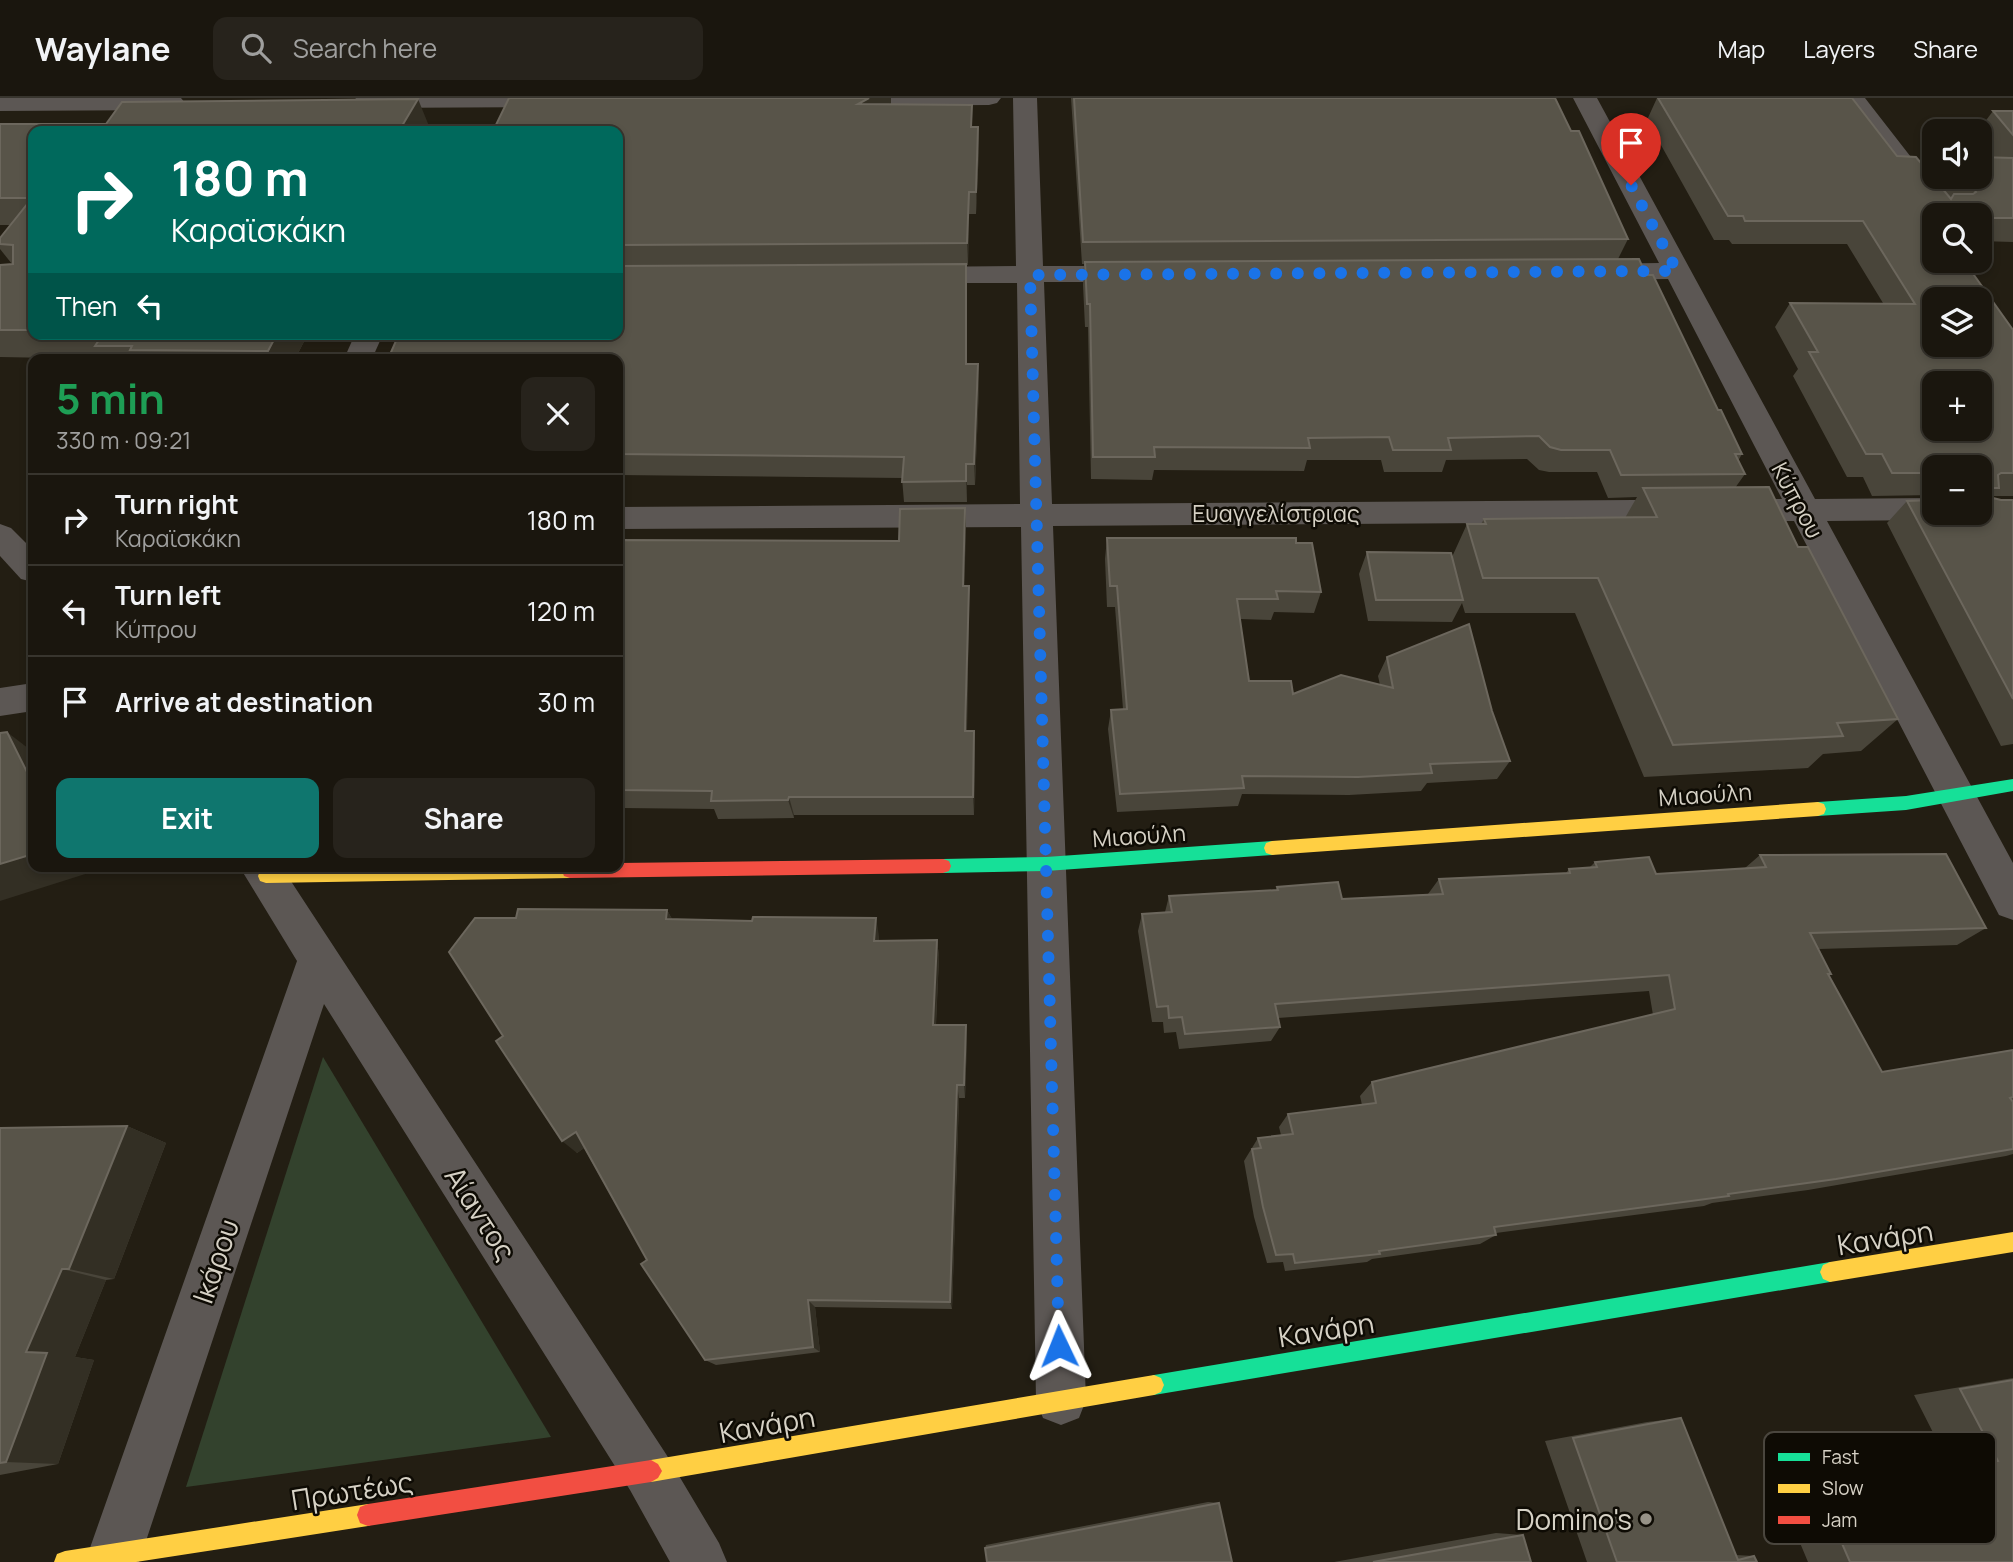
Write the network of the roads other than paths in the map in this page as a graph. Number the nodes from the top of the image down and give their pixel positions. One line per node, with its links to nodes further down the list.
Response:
1 (989, 98): 5 (street)
2 (1025, 98): 16 (street)
3 (1585, 98): 12 (street, Κύπρου)
4 (1853, 98): 11 (street)
5 (812, 99)
6 (582, 100): 10 (street)
7 (348, 102): 10 (street)
8 (195, 103): 9 (street)
9 (0, 104)
10 (471, 107)
11 (1934, 203)
12 (1677, 271): 13 (street); 17 (street, Κύπρου)
13 (1567, 272)
14 (1167, 274): 16 (street)
15 (892, 275): 16 (street)
16 (1030, 275): 19 (street)
17 (1803, 509): 18 (street, Ευαγγελίστριας); 19 (street, Ευαγγελίστριας); 26 (street, Κύπρου)
18 (1922, 509)
19 (1034, 515): 20 (street, Ευαγγελίστριας); 27 (street)
20 (623, 518)
21 (0, 536): 22 (street)
22 (28, 565)
23 (28, 699): 24 (street)
24 (0, 702)
25 (2013, 785): 26 (street, Μιαούλη)
26 (1955, 793): 27 (street, Μιαούλη); 30 (street, Κύπρου)
27 (1046, 864): 28 (street, Μιαούλη); 33 (street)
28 (623, 868)
29 (264, 872): 31 (street, Αίαντος)
30 (2013, 902)
31 (318, 960): 34 (street, Αίαντος); 35 (street, Ικάρου)
32 (2013, 1242): 33 (street, Κανάρη)
33 (1061, 1399): 34 (street, Κανάρη)
34 (648, 1472): 35 (street, Πρωτέως); 37 (street, Αίαντος)
35 (113, 1558): 36 (street, Πρωτέως)
36 (65, 1562)
37 (700, 1562)

